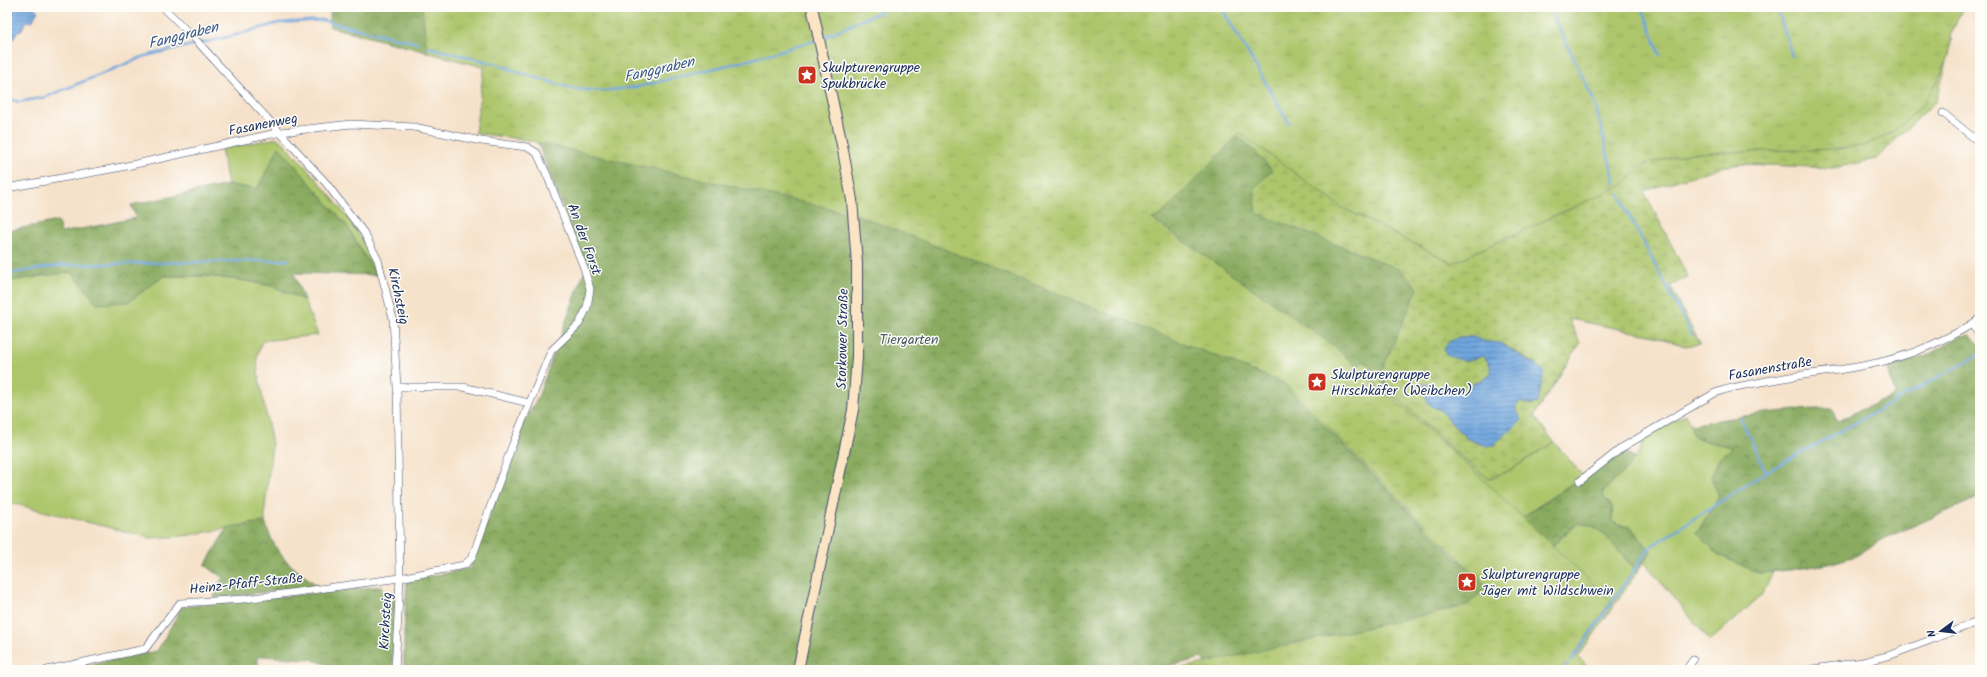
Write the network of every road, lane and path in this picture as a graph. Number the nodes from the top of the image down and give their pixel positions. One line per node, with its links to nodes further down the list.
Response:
1 (163, 7): 4 (street, Kirchsteig)
2 (812, 7): 20 (main road, Storkower Straße)
3 (1943, 112): 5 (street)
4 (281, 132): 6 (street, Fasanenweg); 7 (street, Fasanenweg); 11 (street, Kirchsteig)
5 (1980, 143)
6 (527, 147): 12 (street, An der Forst)
7 (7, 188)
8 (1980, 318): 9 (street, Fasanenstraße)
9 (1972, 325): 10 (street); 13 (street, Fasanenstraße)
10 (1980, 335)
11 (397, 387): 12 (street); 14 (street, Kirchsteig)
12 (529, 403): 14 (street, An der Forst)
13 (1580, 481)
14 (400, 578): 18 (street, Heinz-Pfaff-Straße); 19 (street, Kirchsteig)
15 (1980, 621): 17 (street)
16 (1692, 660): 21 (street)
17 (1814, 669)
18 (47, 670)
19 (395, 670)
20 (798, 670)
21 (1686, 670)

